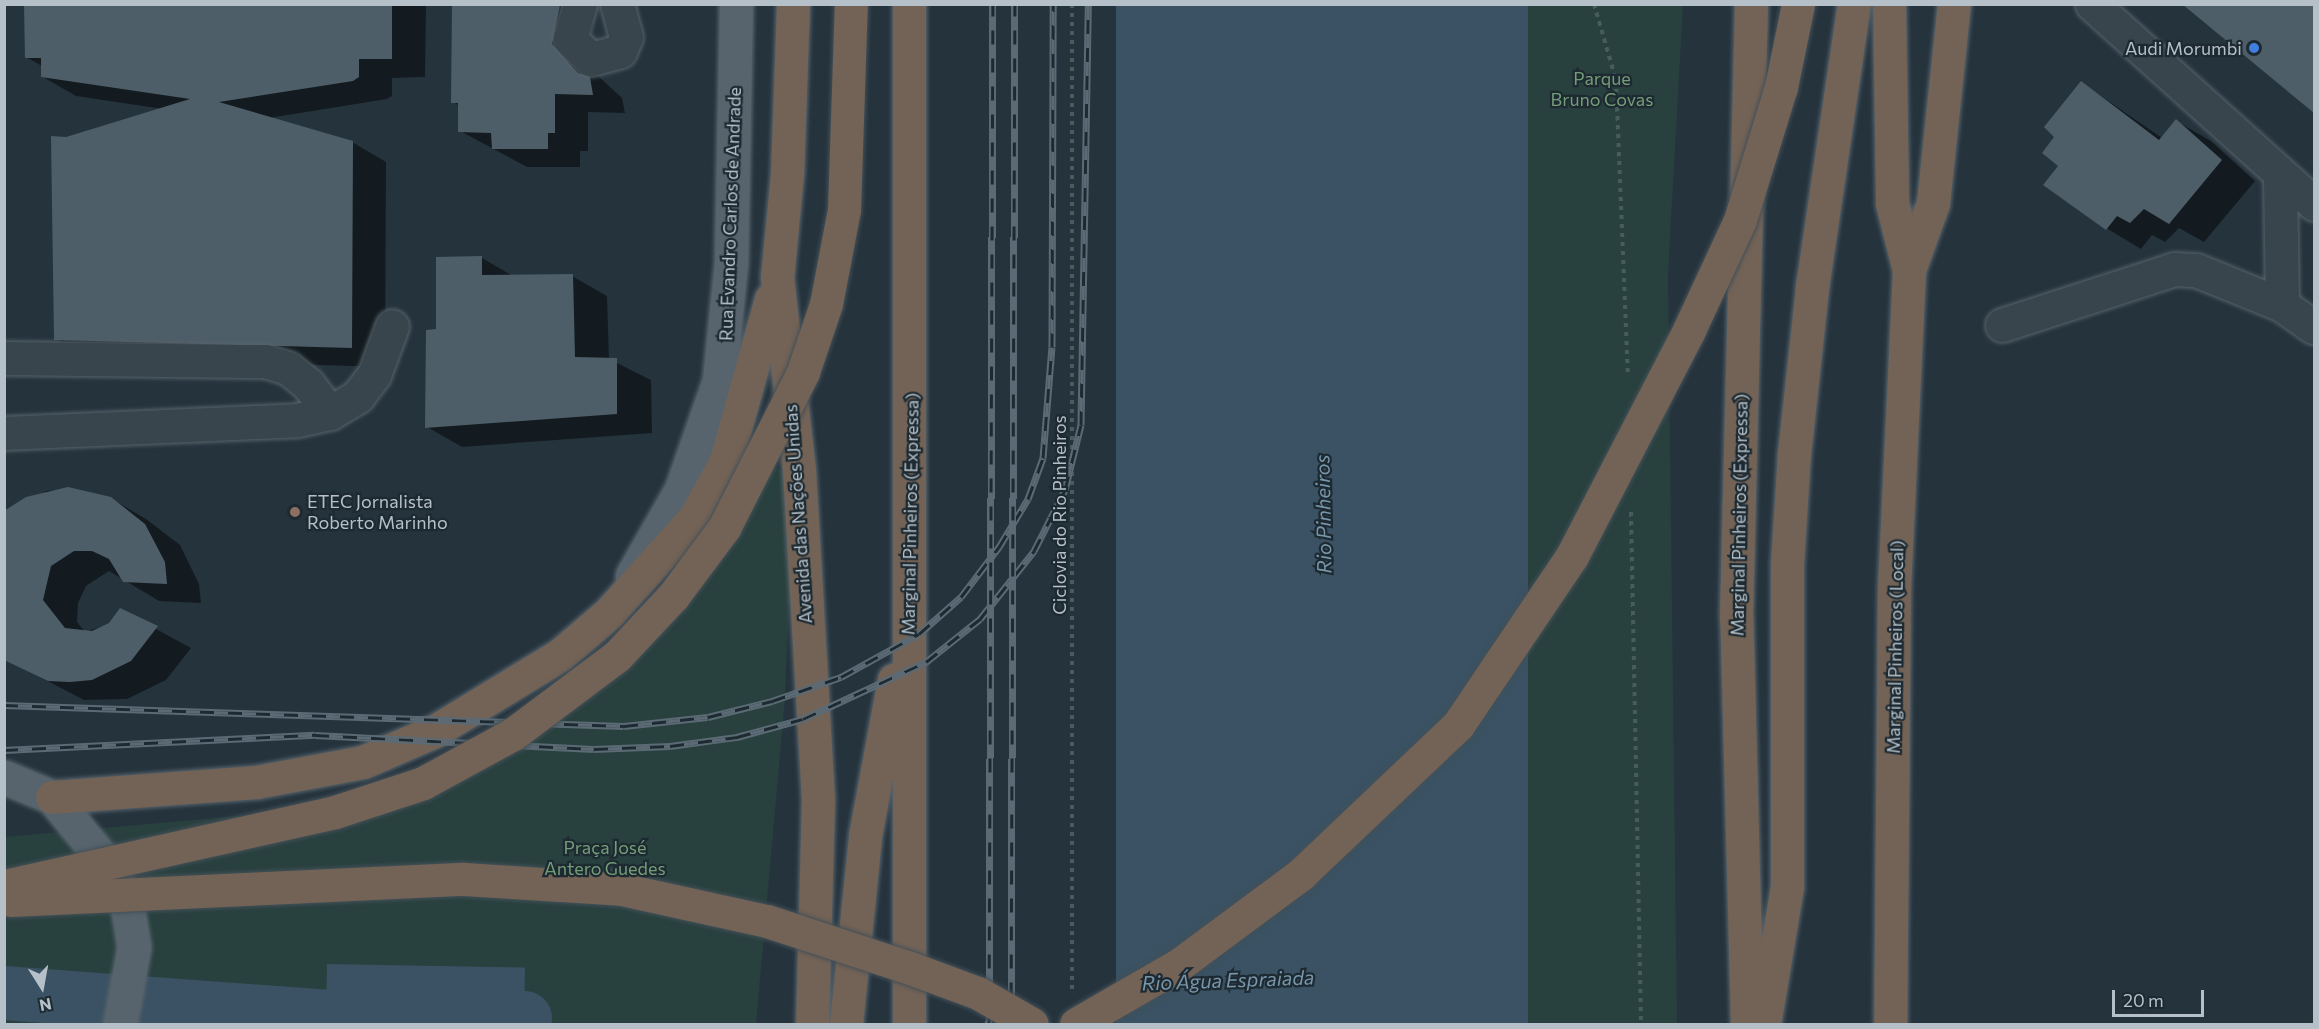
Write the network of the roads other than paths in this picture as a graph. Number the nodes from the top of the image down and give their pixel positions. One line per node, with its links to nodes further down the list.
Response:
1 (580, 4): 2 (street)
2 (616, 4)
3 (736, 4): 24 (main road, Rua Evandro Carlos de Andrade)
4 (793, 4): 16 (highway, Avenida das Nações Unidas)
5 (851, 4): 29 (highway, bridge)
6 (909, 4): 25 (highway, Marginal Pinheiros (Expressa))
7 (1751, 4): 37 (highway, Marginal Pinheiros (Expressa))
8 (1798, 4): 31 (highway, bridge)
9 (1854, 4): 38 (highway)
10 (1889, 4): 15 (highway)
11 (1954, 4): 15 (highway)
12 (2092, 4): 13 (street)
13 (2280, 176): 14 (street); 17 (street)
14 (2314, 204)
15 (1909, 270): 39 (highway, Marginal Pinheiros (Local))
16 (777, 277): 24 (highway); 33 (highway, Avenida das Nações Unidas)
17 (2282, 305): 18 (street); 20 (street)
18 (2002, 325)
19 (392, 326): 22 (street)
20 (2314, 327)
21 (4, 358): 22 (street)
22 (330, 413): 23 (street)
23 (4, 433)
24 (609, 613): 28 (highway)
25 (908, 620): 34 (highway); 35 (highway, Marginal Pinheiros (Expressa))
26 (4, 777): 28 (main road)
27 (4, 797): 28 (main road)
28 (52, 797): 32 (main road)
29 (4, 885)
30 (4, 900): 36 (highway, bridge)
31 (1074, 1013)
32 (120, 1024)
33 (812, 1024)
34 (846, 1024)
35 (909, 1024)
36 (1032, 1024)
37 (1747, 1024)
38 (1764, 1024)
39 (1890, 1024)

